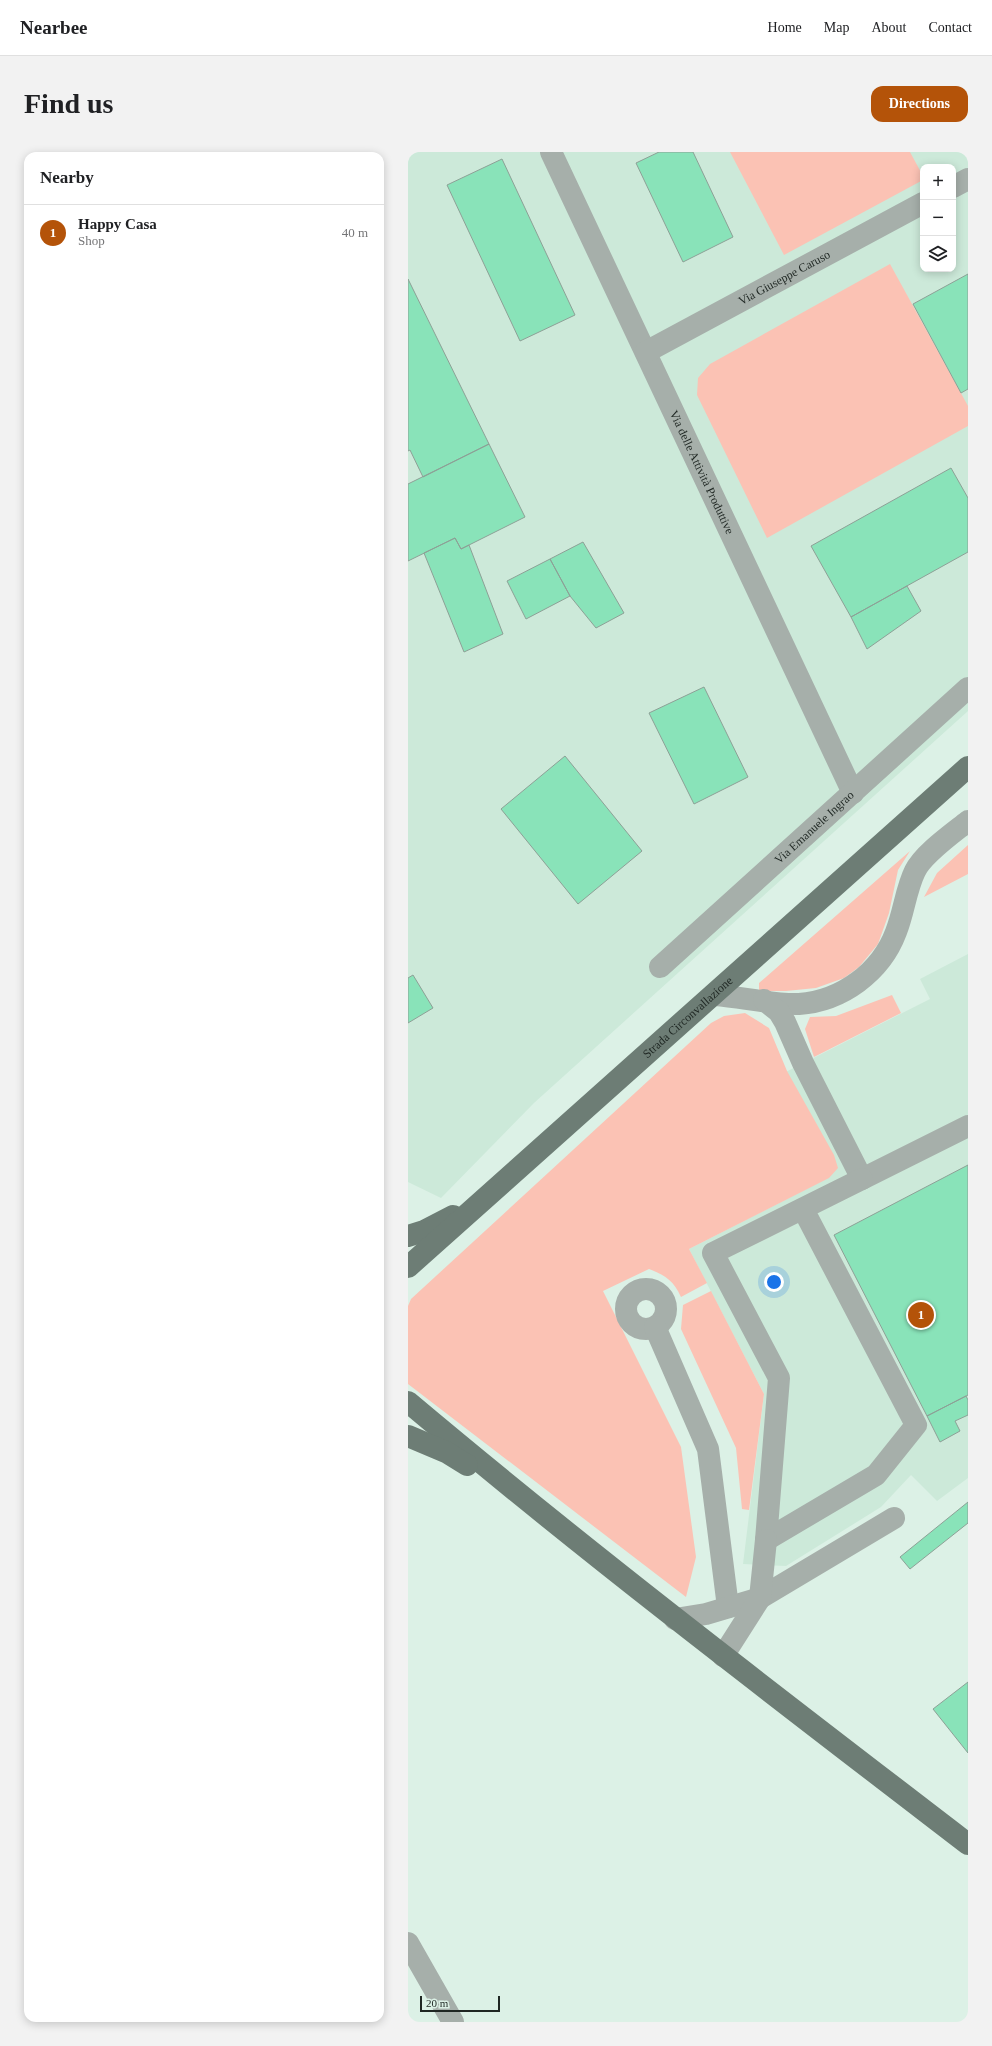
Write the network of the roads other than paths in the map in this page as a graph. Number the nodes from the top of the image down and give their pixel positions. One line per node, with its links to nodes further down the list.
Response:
1 (551, 152): 5 (street, Via delle Attività Produttive)
2 (968, 179): 3 (street)
3 (956, 185)
4 (920, 205): 5 (street, Via Giuseppe Caruso)
5 (646, 352): 8 (street, Via delle Attività Produttive)
6 (968, 688): 8 (street, Via Emanuele Ingrao)
7 (968, 767): 11 (main road, Strada Circonvallazione)
8 (852, 793): 10 (street, Via Emanuele Ingrao)
9 (968, 821): 12 (street)
10 (660, 967)
11 (715, 995): 12 (street); 15 (main road, Strada Circonvallazione)
12 (764, 1000): 14 (street)
13 (968, 1126): 14 (street)
14 (862, 1179): 16 (street)
15 (484, 1199): 17 (main road); 18 (main road, Strada Circonvallazione)
16 (803, 1209): 24 (street); 24 (street)
17 (408, 1236)
18 (408, 1267)
19 (655, 1327): 26 (street)
20 (408, 1402): 22 (main road)
21 (408, 1436): 22 (main road)
22 (517, 1494): 27 (main road)
23 (894, 1518): 25 (street)
24 (766, 1540): 25 (street)
25 (760, 1598): 26 (street); 28 (street)
26 (728, 1607): 27 (street)
27 (675, 1618): 28 (main road)
28 (723, 1656): 29 (main road)
29 (968, 1844)
30 (408, 1943): 31 (street)
31 (453, 2022)

